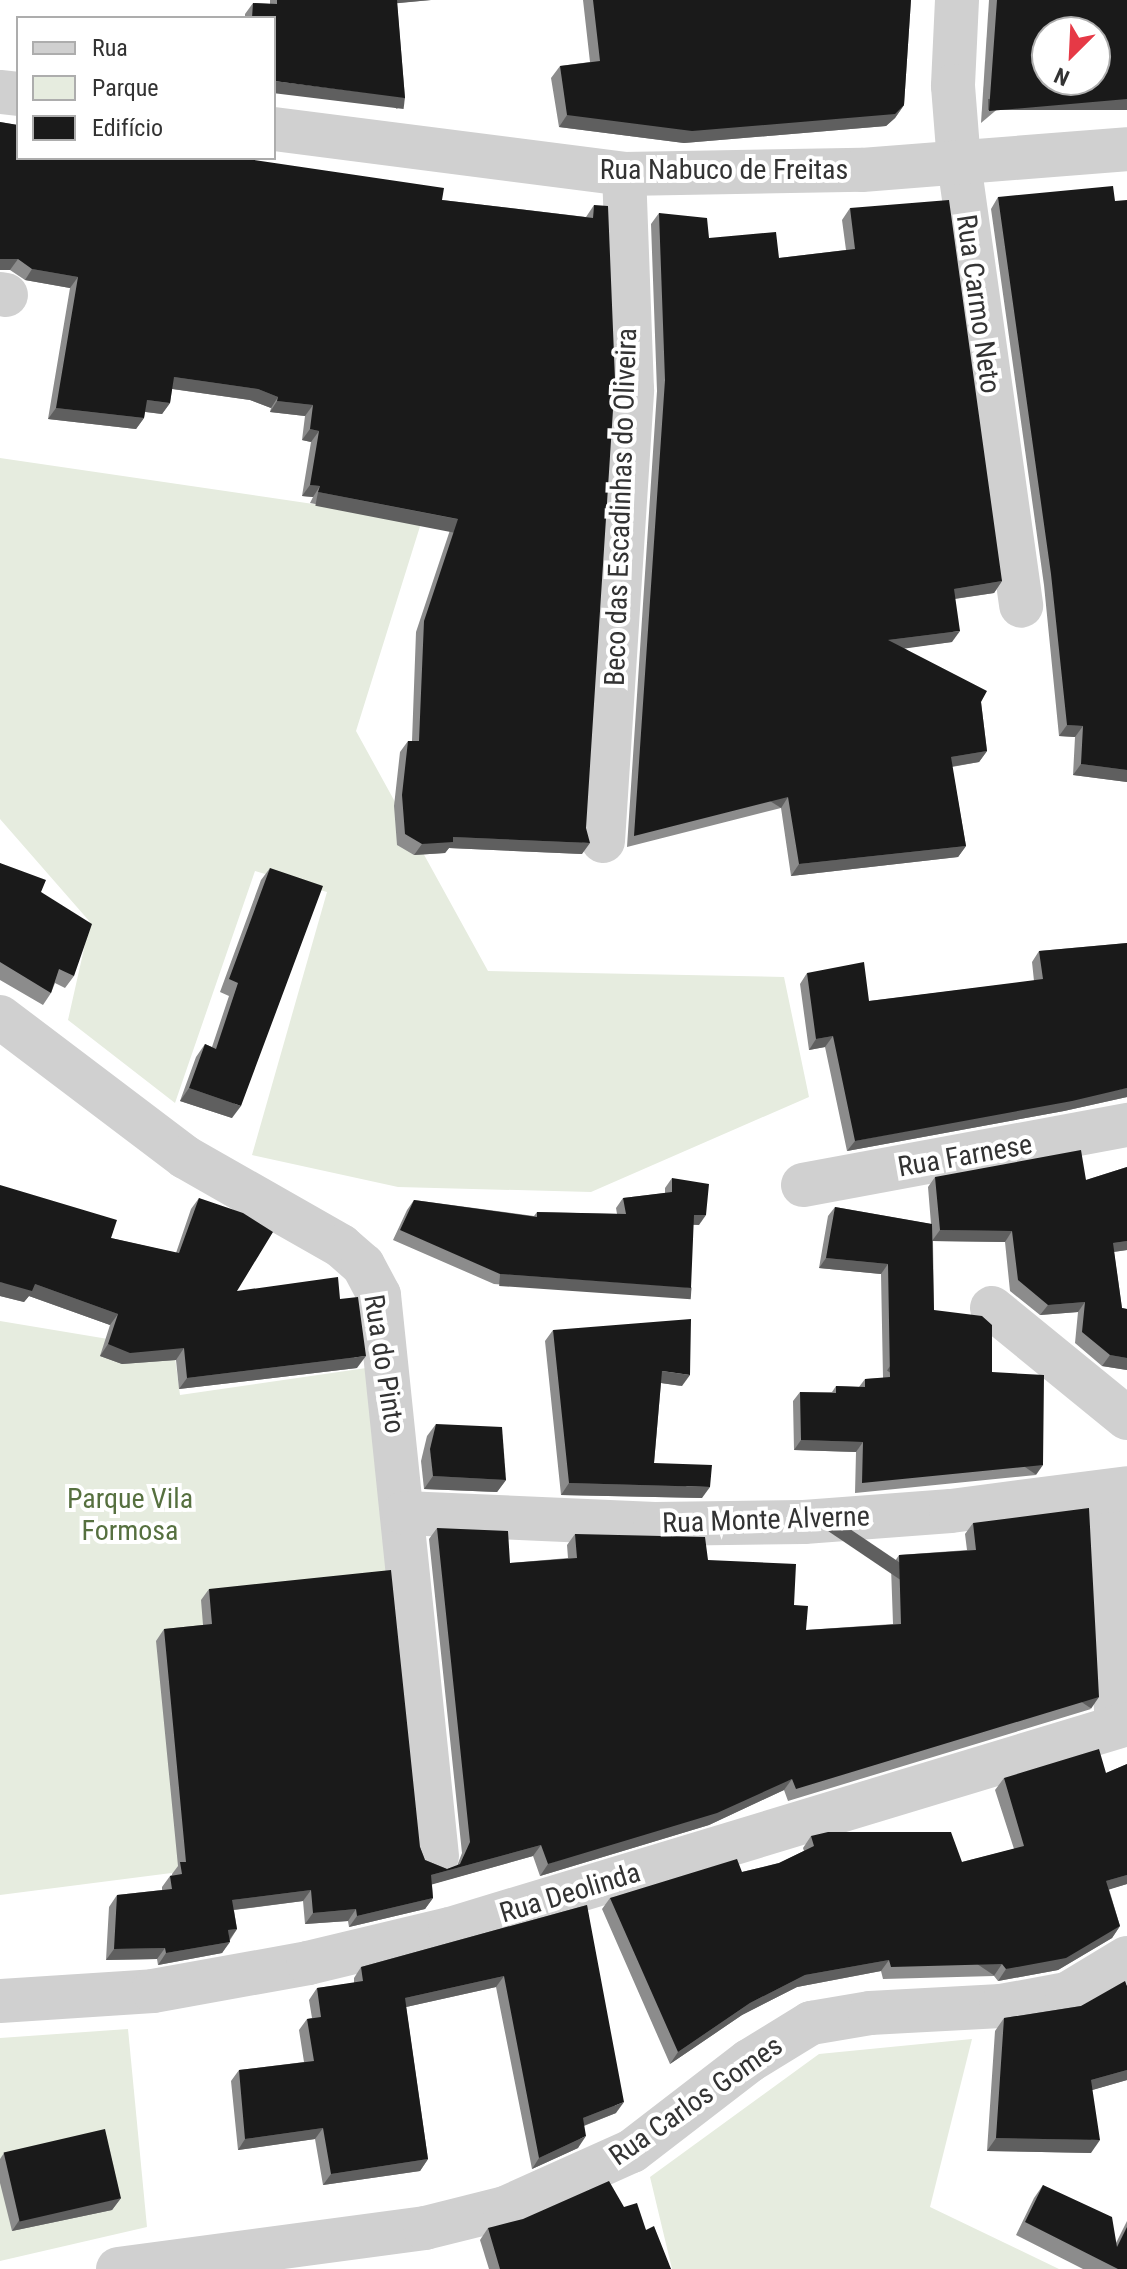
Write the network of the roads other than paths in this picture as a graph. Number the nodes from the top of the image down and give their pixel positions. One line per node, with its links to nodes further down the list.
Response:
1 (957, 0): 4 (street, Rua Carmo Neto)
2 (276, 129): 5 (street, Rua Nabuco de Freitas)
3 (1127, 149): 4 (street, Rua Nabuco de Freitas)
4 (959, 163): 5 (street, Rua Nabuco de Freitas); 6 (street, Rua Carmo Neto)
5 (624, 174): 7 (street, Beco das Escadinhas do Oliveira)
6 (1021, 606)
7 (603, 841)
8 (0, 1017): 14 (street, Rua do Pinto)
9 (1127, 1125): 10 (street, Rua Farnese)
10 (803, 1185)
11 (992, 1308): 12 (street)
12 (1127, 1418)
13 (1116, 1491): 14 (street, Rua Monte Alverne); 15 (street)
14 (404, 1513): 16 (street, Rua do Pinto)
15 (1122, 1725): 18 (street, Rua Deolinda)
16 (437, 1856)
17 (1127, 1958): 19 (street, Rua Carlos Gomes)
18 (0, 2001)
19 (118, 2269)

